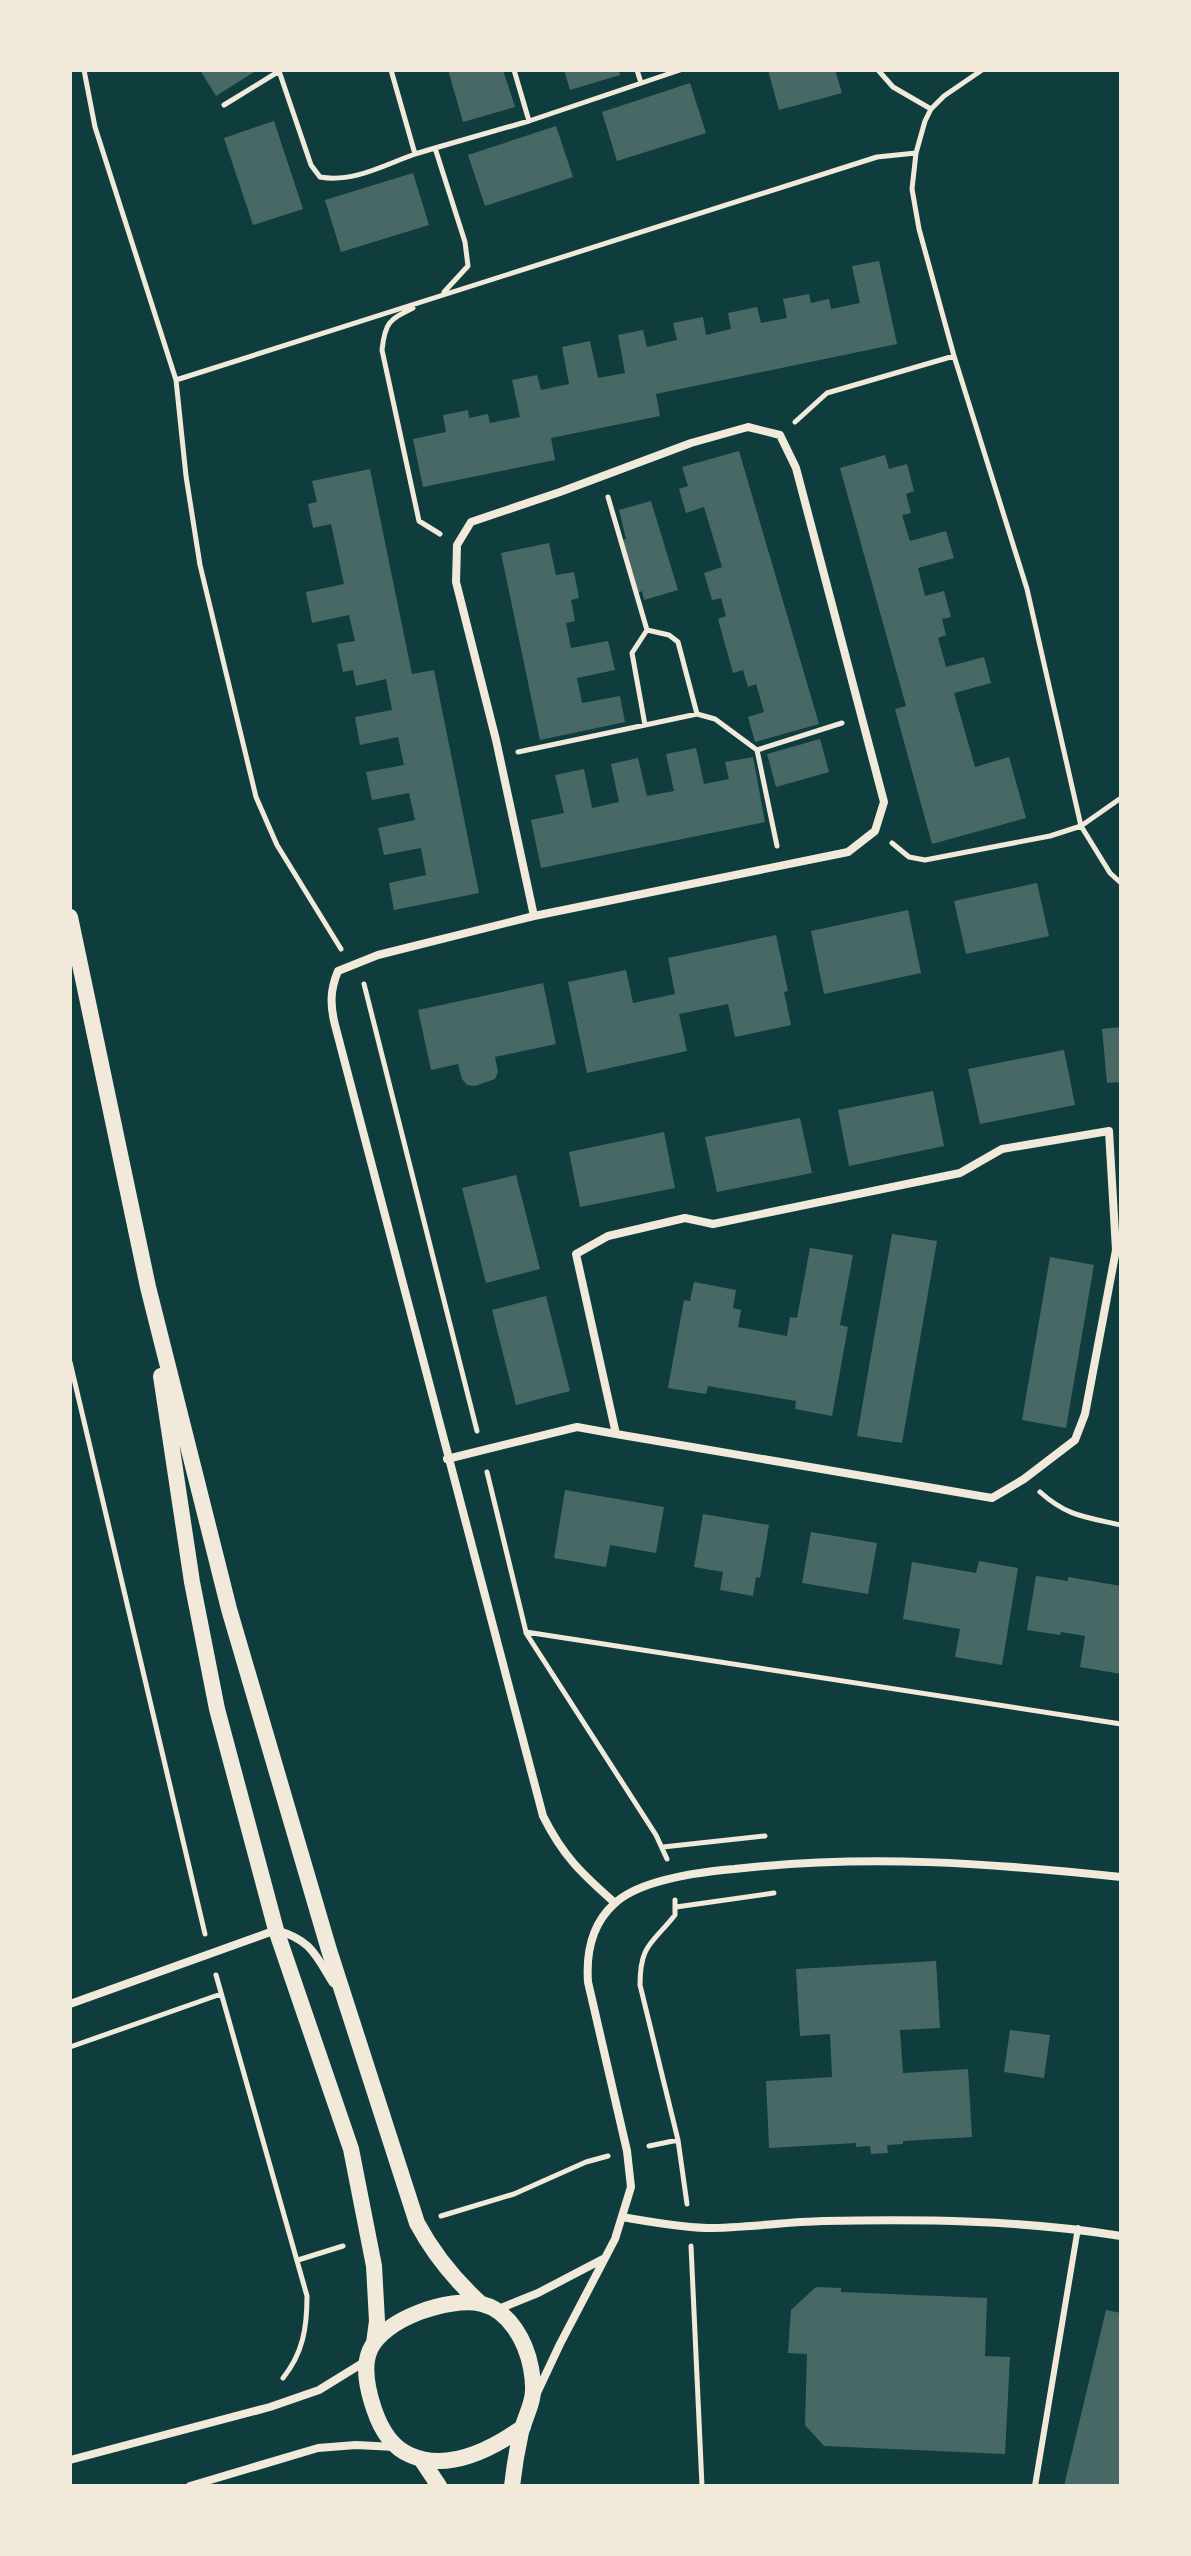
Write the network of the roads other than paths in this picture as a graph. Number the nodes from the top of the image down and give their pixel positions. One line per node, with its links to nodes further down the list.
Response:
1 (534, 916): 1 (street); 5 (street)
2 (70, 917): 3 (main road)
3 (148, 1287): 8 (main road); 10 (main road)
4 (616, 1434): 4 (street); 5 (street)
5 (447, 1459): 7 (street)
6 (1121, 1877): 7 (street)
7 (615, 1903): 11 (street)
8 (276, 1930): 9 (street); 10 (street); 16 (main road)
9 (70, 2004)
10 (346, 2004): 15 (main road)
11 (622, 2217): 12 (street); 14 (street)
12 (1078, 2228): 13 (street); 26 (lane)
13 (1121, 2236)
14 (604, 2259): 15 (street); 18 (street)
15 (488, 2306): 16 (main road); 18 (main road)
16 (374, 2343): 17 (main road)
17 (366, 2361): 20 (main road); 22 (street)
18 (532, 2403): 19 (main road)
19 (523, 2427): 21 (main road); 25 (main road)
20 (396, 2447): 21 (main road); 23 (street)
21 (421, 2459): 24 (main road)
22 (70, 2460)
23 (190, 2486)
24 (439, 2486)
25 (512, 2486)
26 (1035, 2486)

